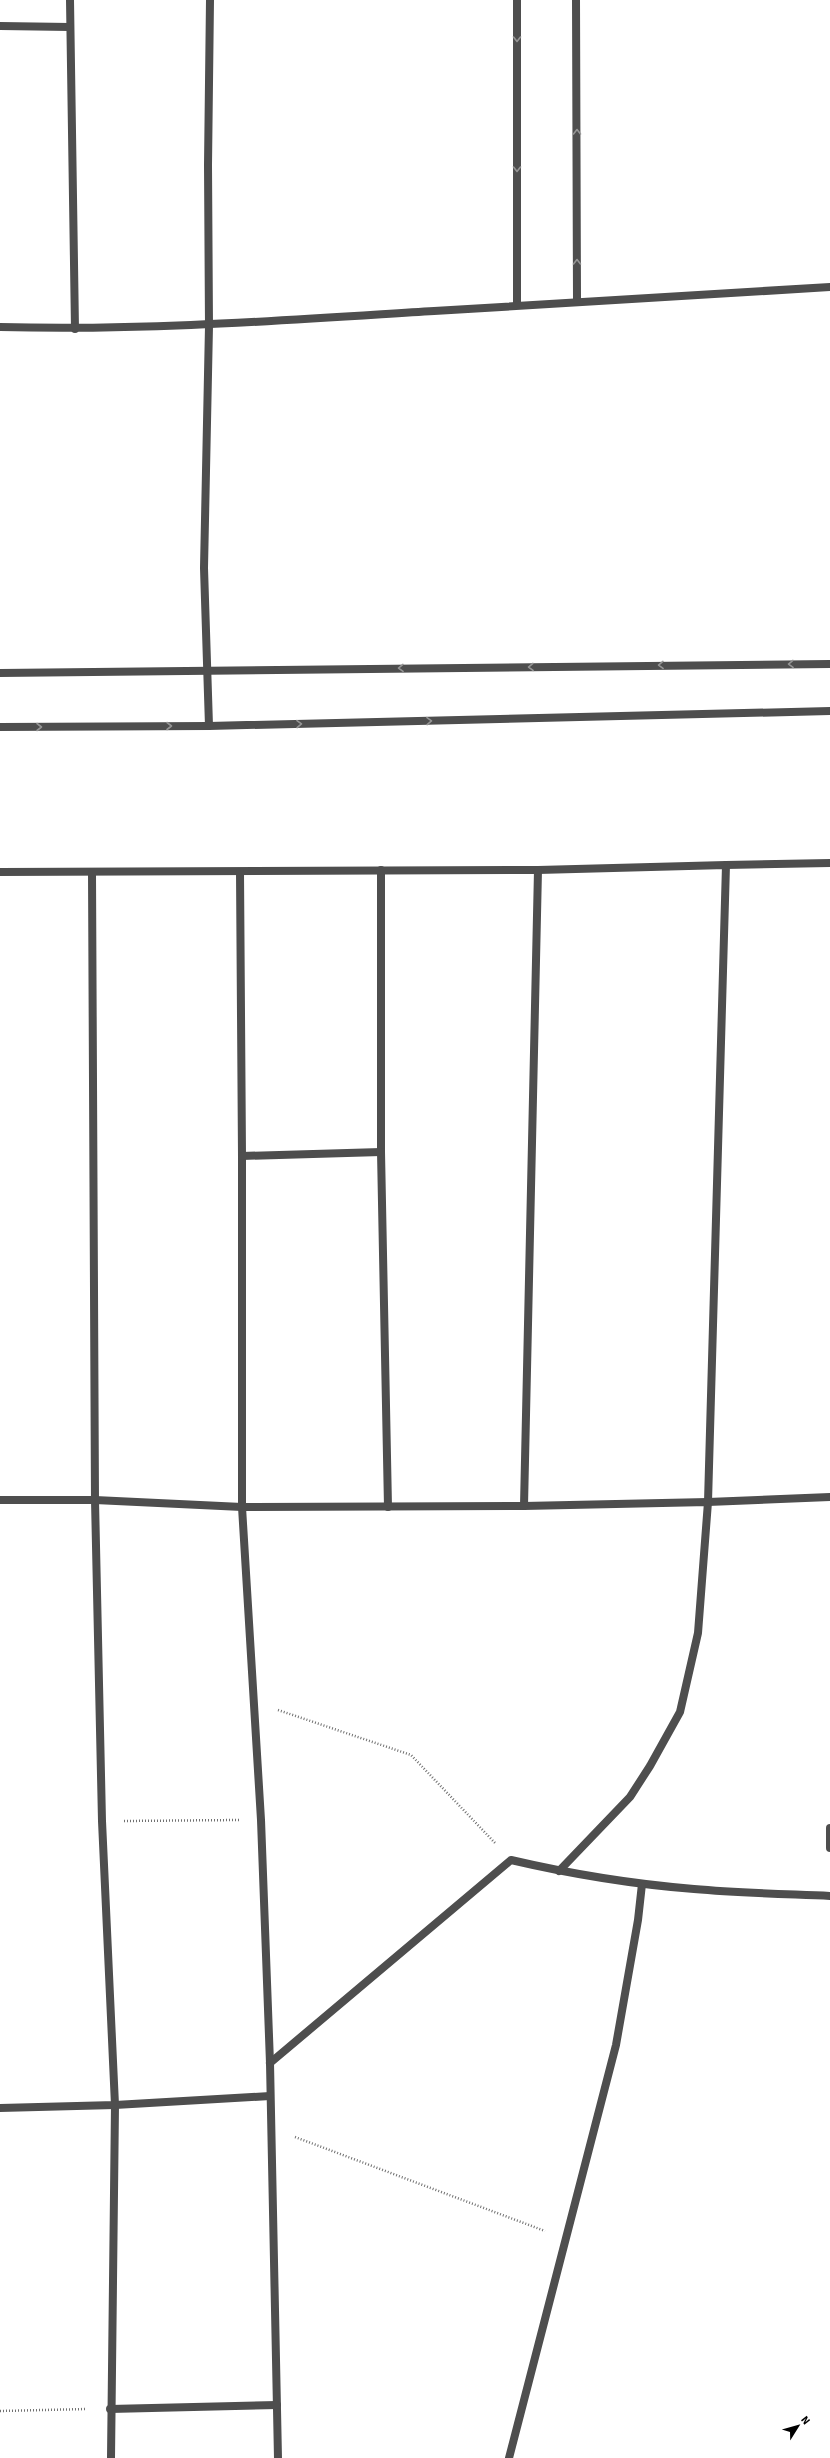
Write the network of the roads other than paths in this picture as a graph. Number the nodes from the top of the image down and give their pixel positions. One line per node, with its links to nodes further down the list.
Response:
1 (70, 0): 6 (street)
2 (210, 0): 10 (street)
3 (517, 0): 9 (street, one-way to 9)
4 (576, 0): 8 (street, one-way to 4)
5 (0, 26): 6 (street)
6 (70, 27): 12 (street)
7 (830, 287): 8 (street)
8 (577, 301): 9 (street)
9 (517, 305): 10 (street)
10 (209, 326): 12 (street); 14 (street)
11 (0, 327): 12 (street)
12 (75, 329)
13 (830, 664): 14 (street, one-way to 14)
14 (206, 671): 15 (street); 17 (street)
15 (0, 673)
16 (830, 711): 17 (street, one-way to 16)
17 (209, 726): 18 (street, one-way to 17)
18 (0, 727)
19 (830, 864): 20 (street)
20 (726, 865): 22 (street); 31 (street)
21 (381, 870): 22 (street); 24 (street); 26 (street)
22 (538, 870): 32 (street)
23 (0, 872): 25 (street)
24 (240, 872): 25 (street); 27 (street)
25 (92, 873): 30 (street)
26 (381, 1152): 27 (street); 34 (street)
27 (242, 1156): 33 (street)
28 (830, 1497): 31 (street)
29 (0, 1500): 30 (street)
30 (96, 1500): 33 (street); 42 (street)
31 (708, 1502): 32 (street); 37 (street)
32 (524, 1506): 34 (street)
33 (242, 1507): 34 (street); 40 (street)
34 (388, 1507)
35 (830, 1828): 36 (street)
36 (830, 1848)
37 (559, 1871): 38 (street); 40 (street)
38 (642, 1884): 39 (street); 48 (street)
39 (830, 1896)
40 (270, 2063): 41 (street)
41 (270, 2096): 42 (street); 44 (street)
42 (115, 2105): 43 (street); 45 (street)
43 (0, 2108)
44 (277, 2405): 45 (street); 47 (street)
45 (110, 2409): 46 (street)
46 (111, 2458)
47 (278, 2458)
48 (508, 2458)

